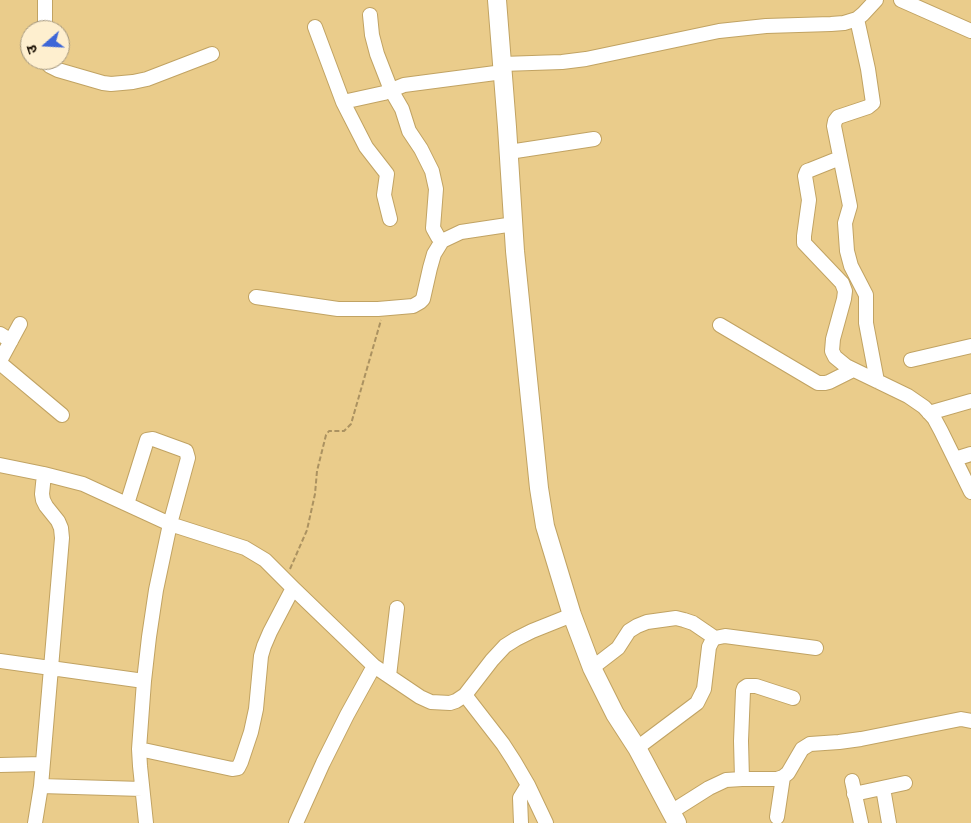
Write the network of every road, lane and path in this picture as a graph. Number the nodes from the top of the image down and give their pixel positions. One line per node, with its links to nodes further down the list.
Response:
1 (46, 0): 7 (street)
2 (497, 0): 11 (main road)
3 (876, 0): 6 (street)
4 (905, 1): 9 (street)
5 (370, 15): 13 (street)
6 (857, 18): 11 (street); 17 (street)
7 (45, 20)
8 (314, 27): 14 (street)
9 (971, 31)
10 (212, 54): 12 (street)
11 (502, 68): 13 (street); 16 (main road)
12 (58, 70)
13 (391, 90): 14 (street); 20 (street)
14 (343, 102): 18 (street)
15 (594, 139): 16 (street)
16 (509, 152): 19 (main road)
17 (840, 158): 21 (street); 22 (street)
18 (390, 219)
19 (514, 228): 20 (street); 45 (main road)
20 (442, 241): 24 (street)
21 (842, 283): 22 (street); 31 (street)
22 (863, 289): 32 (street)
23 (256, 297): 24 (street)
24 (385, 308): 43 (path)
25 (20, 324): 27 (street)
26 (720, 324): 31 (street)
27 (5, 337): 30 (street)
28 (971, 346): 29 (street)
29 (911, 360)
30 (0, 362): 35 (street)
31 (853, 370): 32 (street)
32 (877, 381): 34 (street)
33 (971, 401): 34 (street)
34 (929, 413): 37 (street)
35 (62, 415)
36 (971, 454): 37 (street)
37 (955, 459): 40 (street)
38 (0, 465): 39 (street)
39 (44, 474): 41 (street); 50 (street)
40 (971, 492)
41 (127, 504): 42 (street); 42 (street)
42 (170, 524): 43 (street); 53 (street)
43 (289, 584): 49 (street); 58 (street)
44 (397, 608): 52 (street)
45 (572, 615): 51 (main road); 54 (street)
46 (715, 638): 47 (street); 51 (street); 57 (street)
47 (816, 648)
48 (0, 661): 50 (street)
49 (374, 666): 52 (street); 72 (street)
50 (50, 668): 53 (street); 59 (street)
51 (592, 668): 57 (main road)
52 (389, 676): 54 (street)
53 (144, 681): 58 (street)
54 (465, 695): 64 (street)
55 (792, 698): 62 (street)
56 (971, 721): 61 (street)
57 (637, 748): 68 (main road)
58 (139, 749): 67 (street)
59 (42, 764): 60 (street); 65 (street)
60 (0, 765)
61 (783, 777): 62 (street); 69 (street)
62 (742, 779): 68 (street)
63 (905, 783): 66 (street)
64 (528, 785): 73 (street); 74 (street)
65 (41, 786): 67 (street); 70 (street)
66 (883, 788): 75 (street); 76 (street)
67 (142, 789): 71 (street)
68 (674, 817)
69 (777, 817)
70 (35, 823)
71 (146, 823)
72 (296, 823)
73 (521, 823)
74 (546, 823)
75 (861, 823)
76 (888, 823)

